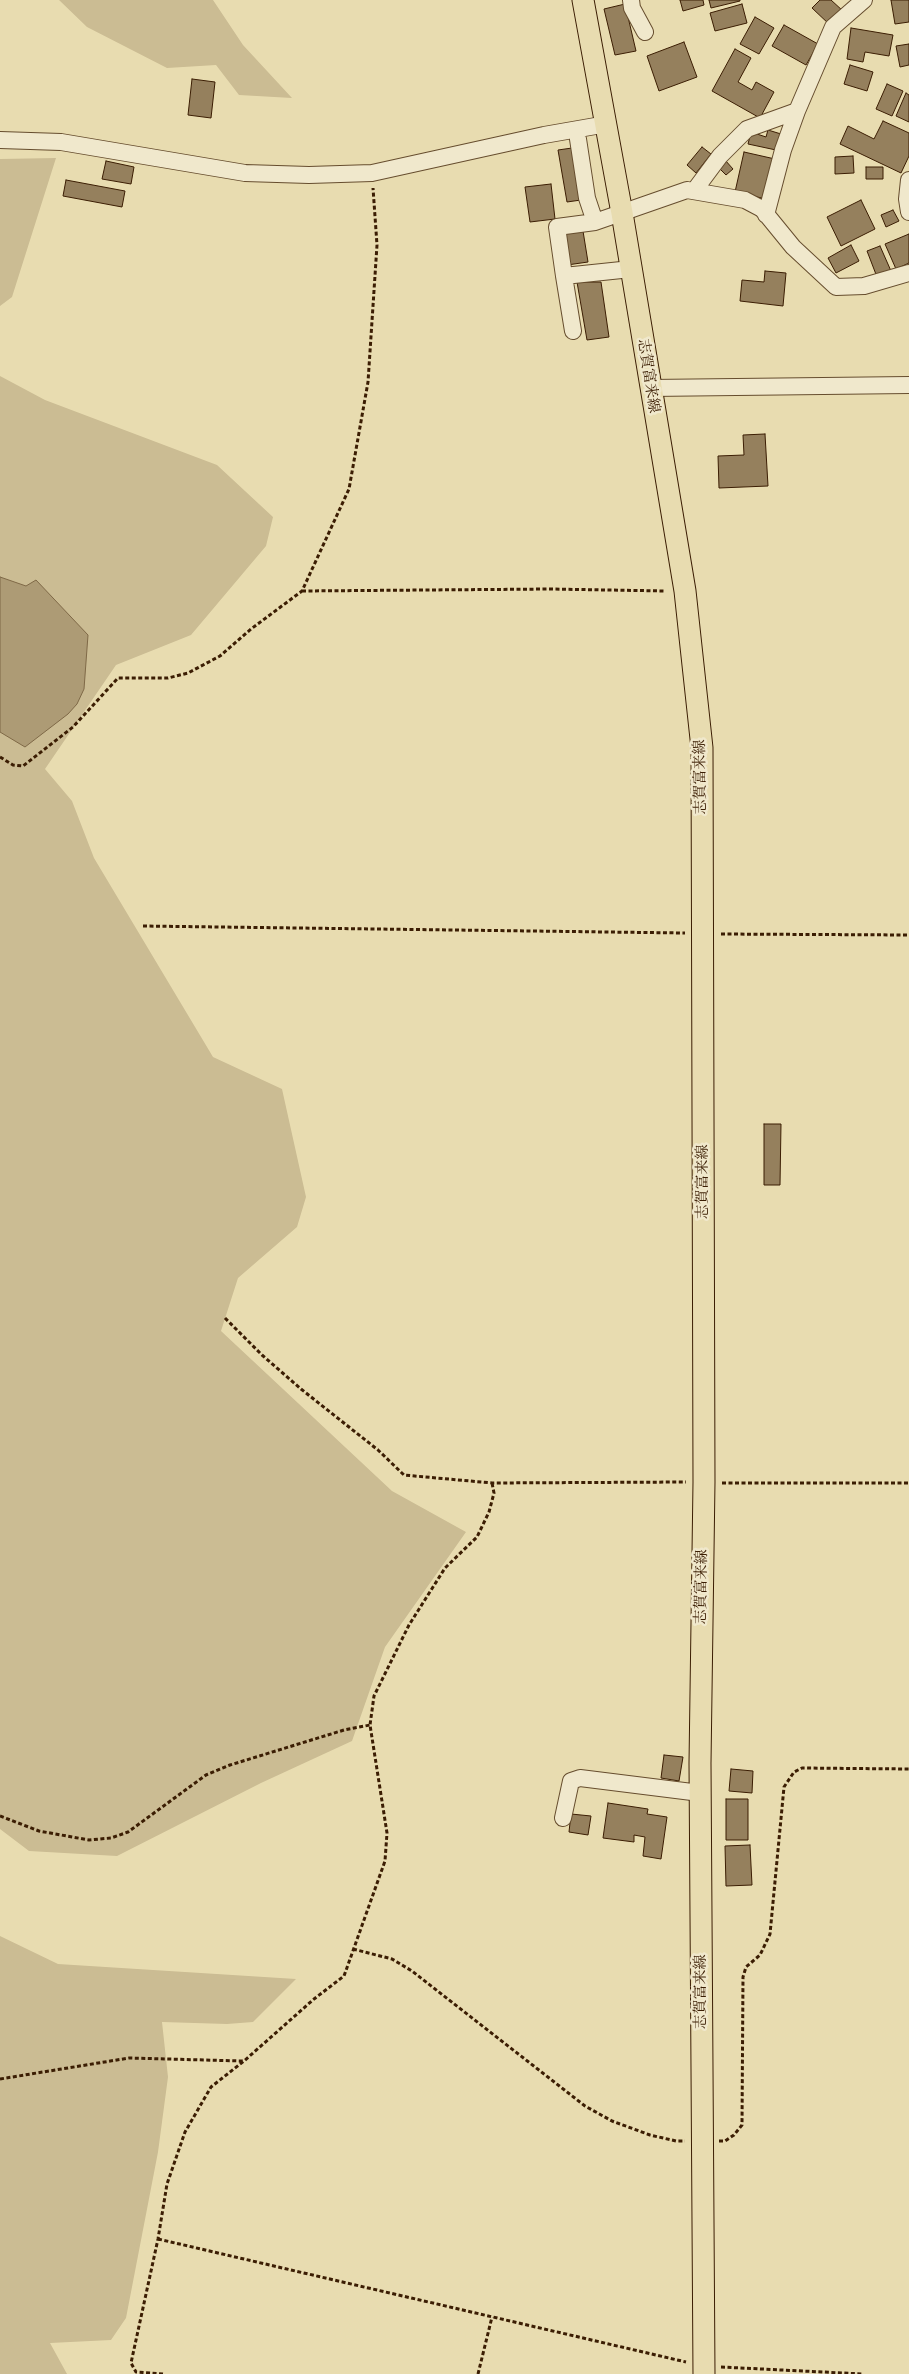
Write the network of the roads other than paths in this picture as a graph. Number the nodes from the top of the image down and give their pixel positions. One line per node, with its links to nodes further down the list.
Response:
1 (583, 0): 6 (main road, 志賀富来線)
2 (631, 0): 4 (street)
3 (864, 0): 5 (street)
4 (645, 32)
5 (797, 111): 10 (street); 13 (street)
6 (607, 124): 8 (street); 12 (main road, 志賀富来線)
7 (578, 139): 14 (street)
8 (0, 140)
9 (909, 180): 11 (street)
10 (694, 191): 12 (street); 13 (street)
11 (909, 212)
12 (622, 214): 14 (street); 15 (main road, 志賀富来線)
13 (766, 215): 16 (street)
14 (595, 222): 17 (street)
15 (631, 269): 17 (street); 20 (main road, 志賀富来線)
16 (909, 273)
17 (564, 276): 18 (street)
18 (573, 331)
19 (909, 385): 20 (street)
20 (650, 388): 21 (main road, 志賀富来線)
21 (700, 1793): 22 (street); 23 (main road, 志賀富来線)
22 (563, 1818)
23 (704, 2370)

